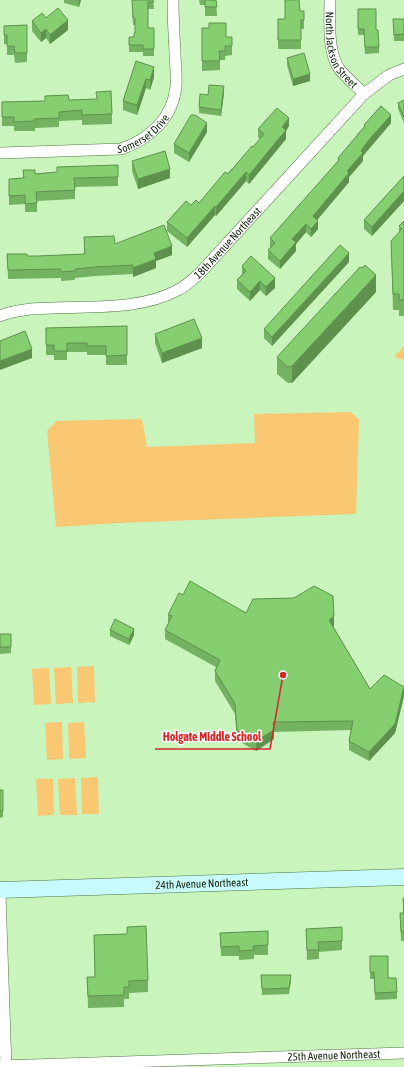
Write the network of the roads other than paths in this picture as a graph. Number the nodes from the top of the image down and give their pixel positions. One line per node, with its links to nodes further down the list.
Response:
1 (173, 0): 5 (street, Somerset Drive)
2 (330, 0): 4 (street, North Jackson Street)
3 (404, 69): 4 (street, 18th Avenue Northeast)
4 (364, 94): 6 (street, 18th Avenue Northeast)
5 (0, 153)
6 (0, 316)
7 (404, 877): 8 (main road, 24th Avenue Northeast)
8 (0, 890)
9 (0, 895): 11 (street)
10 (404, 1053): 11 (street, 25th Avenue Northeast)
11 (4, 1066)

